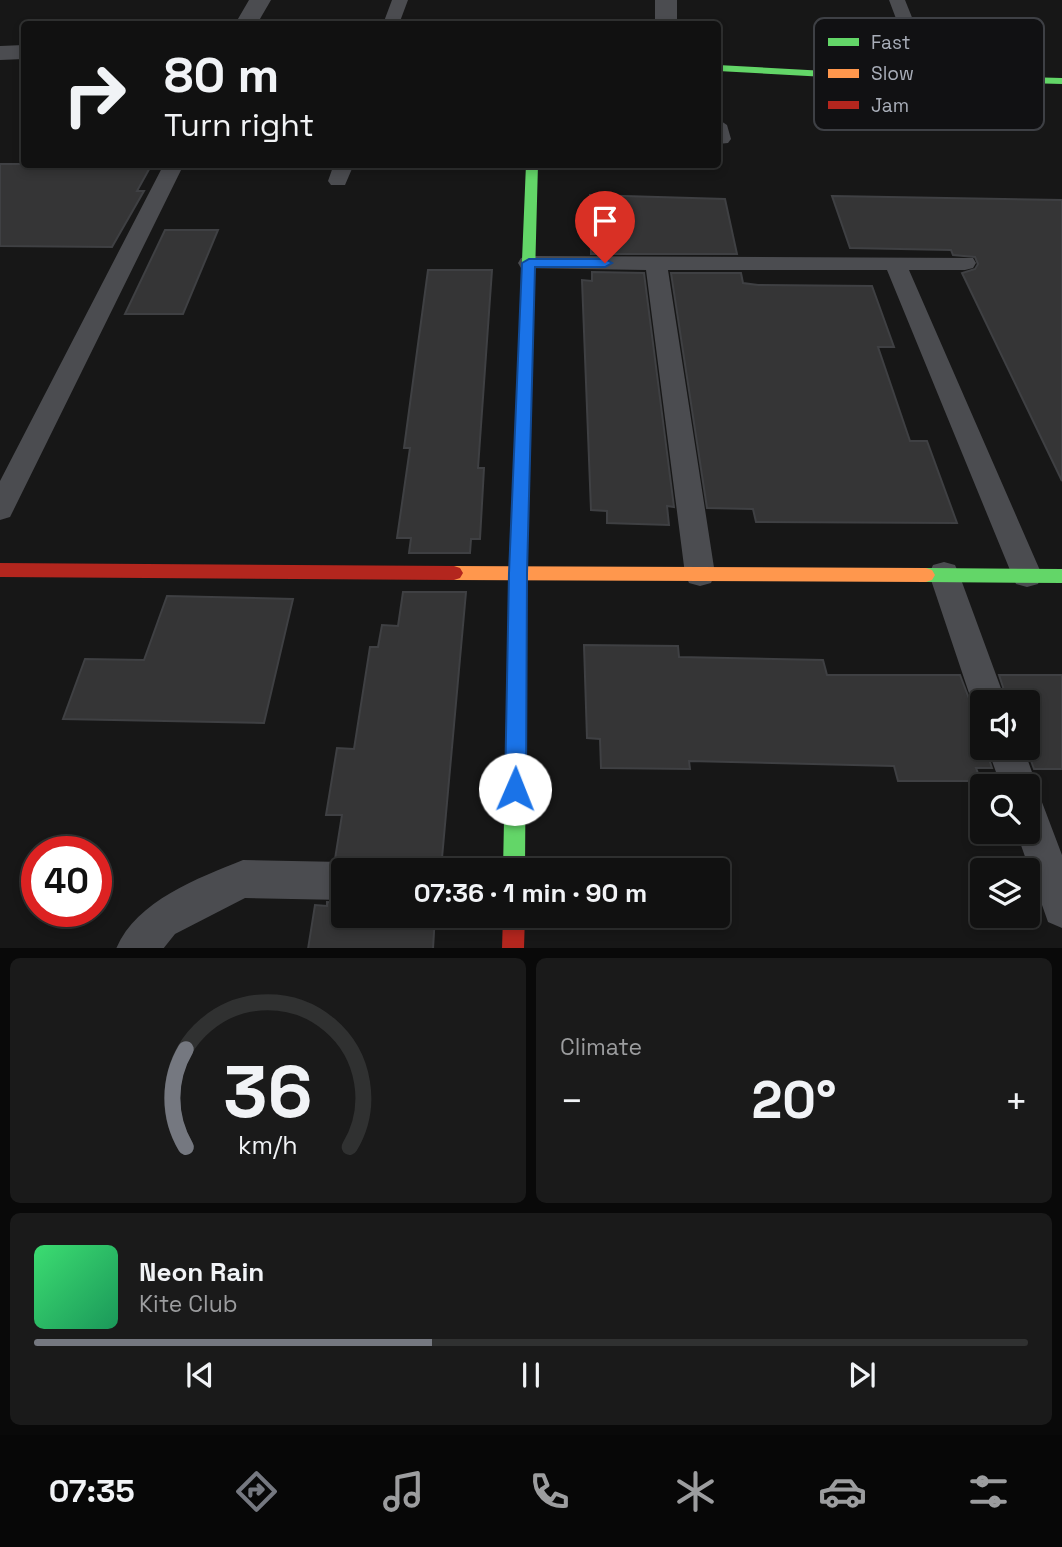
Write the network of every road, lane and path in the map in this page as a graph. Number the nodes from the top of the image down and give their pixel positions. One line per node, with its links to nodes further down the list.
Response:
1 (260, 0): 6 (street)
2 (400, 0): 7 (lane)
3 (666, 0): 8 (street)
4 (897, 0): 5 (lane)
5 (904, 18)
6 (248, 21)
7 (392, 21)
8 (666, 21)
9 (21, 52): 10 (street)
10 (0, 53)
11 (721, 68): 12 (street)
12 (814, 72)
13 (1044, 80): 14 (street)
14 (1062, 81)
15 (172, 168): 21 (lane)
16 (532, 168): 17 (street)
17 (529, 263): 18 (lane); 23 (street)
18 (656, 263): 19 (lane); 24 (lane)
19 (895, 263): 20 (lane); 26 (lane)
20 (965, 263)
21 (0, 509)
22 (0, 570): 23 (street)
23 (518, 573): 24 (street); 30 (street)
24 (700, 574): 25 (street)
25 (944, 574): 26 (street); 28 (lane)
26 (1027, 575): 27 (street)
27 (1062, 576)
28 (985, 690)
29 (1039, 844): 32 (lane)
30 (514, 858)
31 (331, 881): 34 (lane)
32 (1062, 908)
33 (514, 928): 35 (street)
34 (136, 948)
35 (513, 948)

